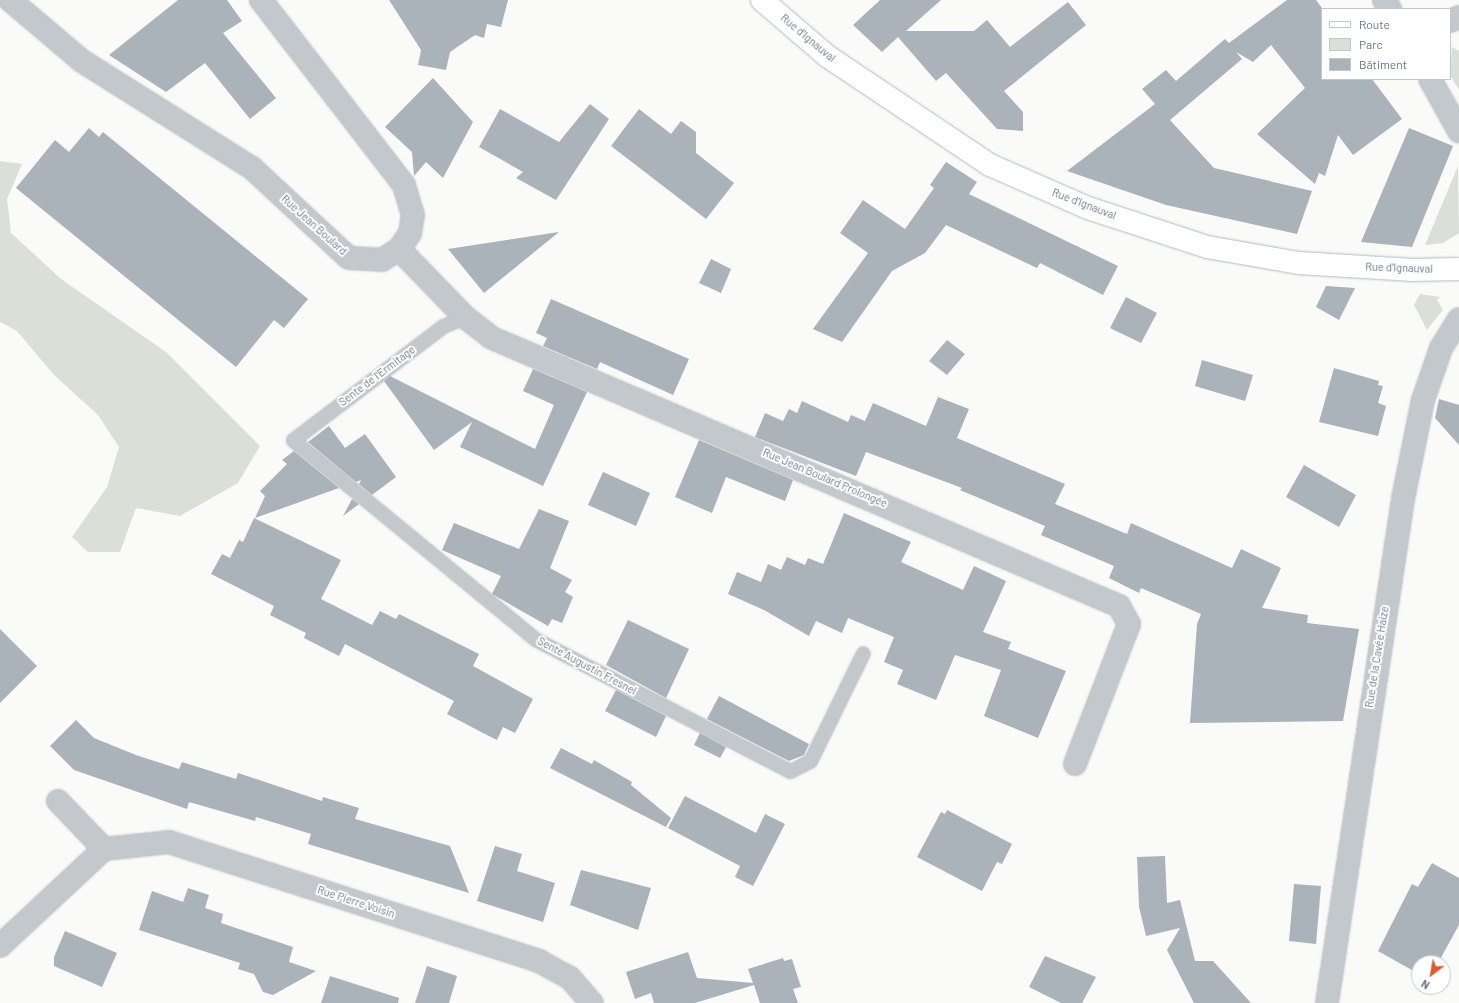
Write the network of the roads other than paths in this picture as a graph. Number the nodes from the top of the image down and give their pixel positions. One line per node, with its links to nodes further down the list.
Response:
1 (10, 0): 6 (street, Rue Jean Boulard)
2 (261, 0): 6 (street, Rue Jean Boulard)
3 (762, 0): 7 (street, Rue d'Ignauval)
4 (1431, 80): 5 (street)
5 (1459, 131)
6 (399, 249): 8 (street, Rue Jean Boulard Prolongée)
7 (1459, 269)
8 (465, 317): 10 (lane, Sente de l'Ermitage); 12 (street, Rue Jean Boulard Prolongée)
9 (1459, 319): 17 (street, Rue de la Cavée Haize)
10 (293, 440): 11 (lane, Sente Augustin Fresnel)
11 (863, 653)
12 (1075, 764)
13 (58, 802): 14 (street)
14 (104, 849): 15 (street); 16 (street, Rue Pierre Voisin)
15 (0, 946)
16 (592, 1003)
17 (1327, 1003)

